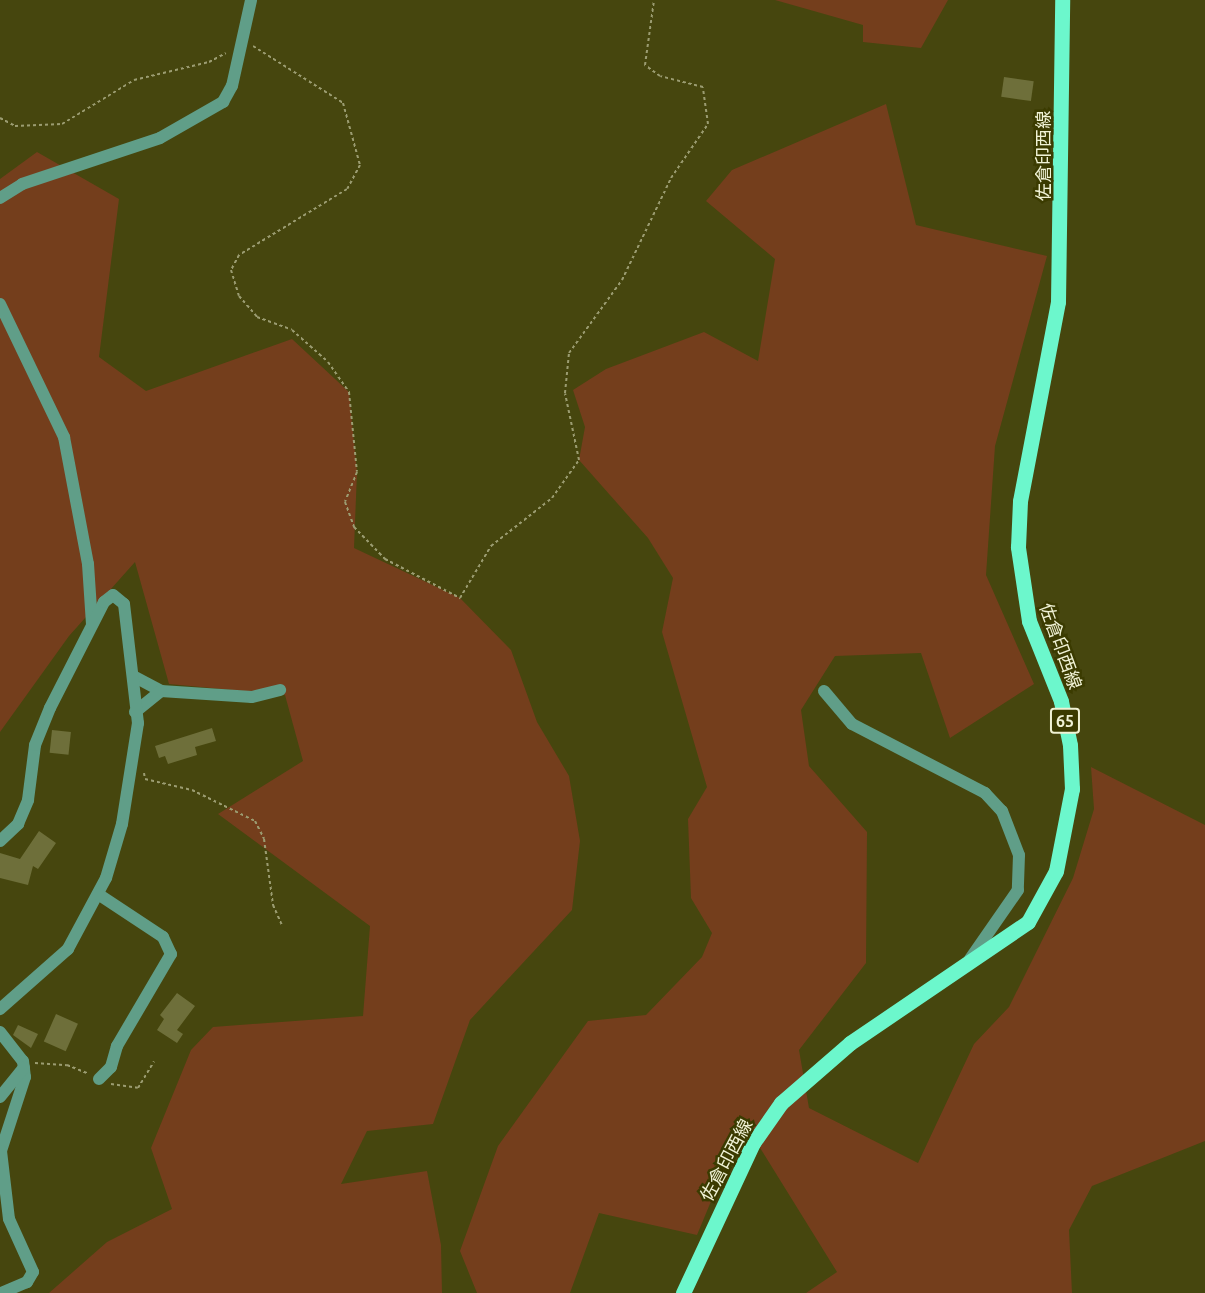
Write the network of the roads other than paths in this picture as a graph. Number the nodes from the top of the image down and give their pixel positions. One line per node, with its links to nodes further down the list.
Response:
1 (251, 0): 3 (street)
2 (1062, 0): 13 (main road, 佐倉印西線 / 65)
3 (0, 198)
4 (0, 304): 5 (street)
5 (92, 628): 6 (street); 11 (street)
6 (135, 677): 8 (street); 10 (street)
7 (280, 690): 8 (street)
8 (161, 691): 10 (street)
9 (824, 691): 13 (street)
10 (135, 712): 12 (street)
11 (0, 841)
12 (98, 894): 14 (street); 17 (street)
13 (960, 971): 21 (main road, 佐倉印西線 / 65)
14 (0, 1009)
15 (0, 1032): 16 (street)
16 (24, 1066): 18 (street); 19 (street)
17 (99, 1079)
18 (0, 1097)
19 (1, 1151): 20 (street)
20 (1, 1293)
21 (683, 1293)

